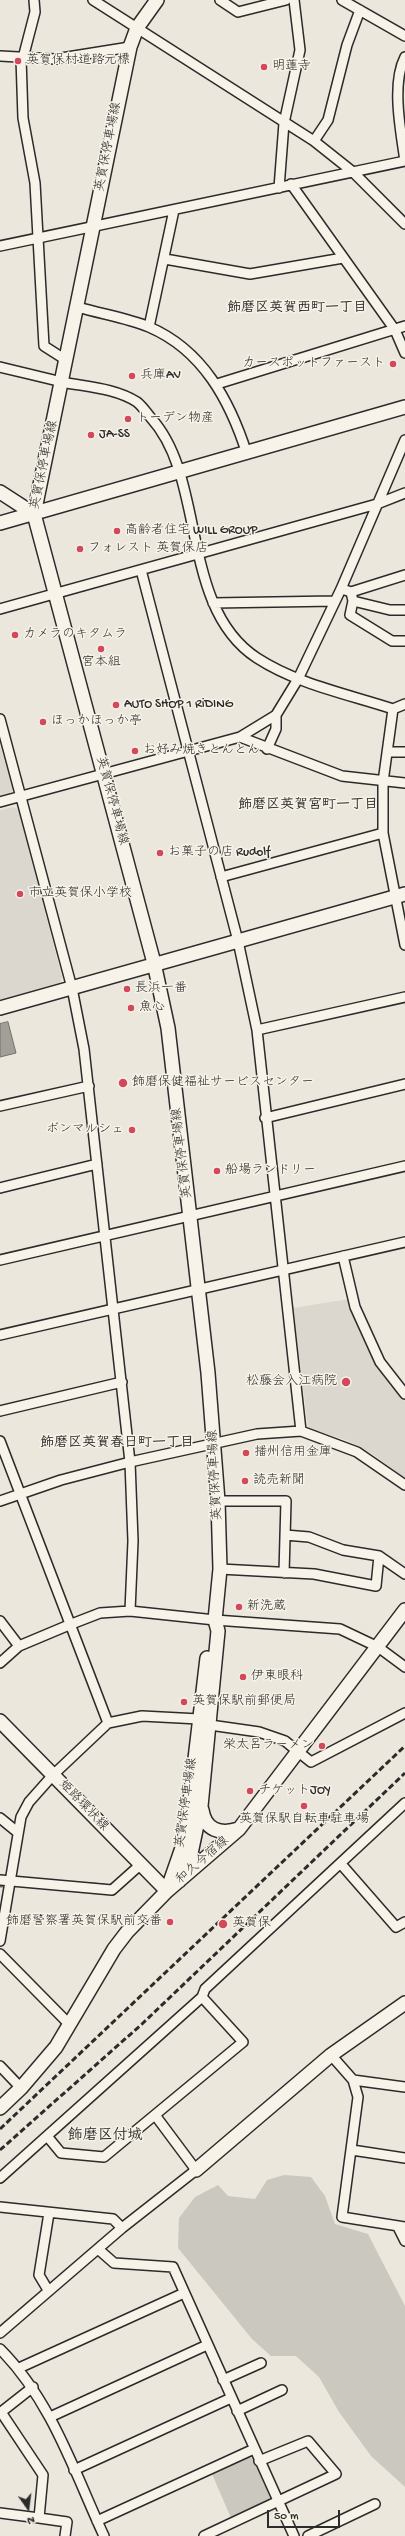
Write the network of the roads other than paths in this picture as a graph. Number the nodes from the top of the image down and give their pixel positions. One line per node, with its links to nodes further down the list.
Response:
1 (34, 0): 15 (street)
2 (93, 0): 10 (street)
3 (157, 0): 10 (main road, 英賀保停車場線)
4 (220, 0): 8 (street)
5 (286, 0): 8 (street)
6 (294, 0): 16 (street)
7 (342, 0): 9 (street)
8 (258, 3)
9 (360, 10): 11 (street); 17 (street)
10 (137, 28): 12 (main road, 英賀保停車場線); 16 (street)
11 (405, 36)
12 (130, 47): 15 (street); 24 (main road, 英賀保停車場線)
13 (0, 56): 15 (street)
14 (405, 57): 18 (street)
15 (22, 58): 25 (street)
16 (284, 123): 17 (street); 21 (street)
17 (314, 141): 19 (street)
18 (405, 161): 19 (street)
19 (354, 172): 20 (street); 23 (street)
20 (292, 184): 21 (street); 27 (street)
21 (279, 188): 22 (street)
22 (174, 210): 24 (street); 28 (street)
23 (405, 224)
24 (94, 226): 25 (street); 29 (main road, 英賀保停車場線)
25 (39, 238): 26 (street); 34 (street)
26 (0, 246)
27 (343, 258): 28 (street); 32 (street)
28 (165, 259): 31 (street)
29 (78, 307): 31 (street); 34 (main road, 英賀保停車場線)
30 (405, 326): 32 (street)
31 (149, 327): 37 (street)
32 (395, 330): 33 (street); 37 (street)
33 (405, 353)
34 (66, 360): 36 (main road, 英賀保停車場線)
35 (0, 367): 36 (street)
36 (62, 382): 41 (street); 45 (main road, 英賀保停車場線)
37 (217, 384): 40 (street)
38 (405, 407): 40 (main road)
39 (405, 440): 44 (street)
40 (247, 454): 41 (main road)
41 (179, 473): 45 (main road); 47 (street)
42 (0, 492): 45 (main road)
43 (405, 494): 44 (street)
44 (377, 504): 47 (street); 50 (street)
45 (34, 514): 46 (main road); 52 (main road, 英賀保停車場線)
46 (0, 523)
47 (198, 553): 48 (street); 55 (street)
48 (141, 570): 52 (street); 67 (street)
49 (405, 574): 51 (street)
50 (341, 589): 51 (street); 53 (street)
51 (351, 592): 54 (street)
52 (55, 594): 56 (street); 70 (main road, 英賀保停車場線)
53 (335, 601): 55 (street); 59 (street)
54 (353, 601): 57 (street); 58 (street)
55 (213, 603): 59 (street)
56 (0, 609)
57 (405, 610)
58 (405, 641)
59 (298, 679): 61 (street); 62 (street)
60 (405, 704): 61 (street)
61 (393, 709): 68 (street)
62 (276, 715): 65 (street); 66 (street)
63 (0, 719): 64 (street)
64 (2, 737): 73 (street)
65 (240, 737): 66 (street); 67 (street)
66 (267, 749): 71 (street)
67 (188, 751): 70 (street); 76 (street)
68 (387, 752): 69 (street); 71 (street)
69 (405, 752)
70 (104, 774): 73 (street); 80 (main road, 英賀保停車場線)
71 (383, 782): 72 (street); 75 (street)
72 (405, 783)
73 (20, 797): 74 (street); 81 (street)
74 (0, 802)
75 (383, 833): 76 (street); 77 (street)
76 (221, 877): 78 (street)
77 (399, 896): 78 (main road); 79 (street)
78 (238, 941): 80 (main road); 84 (street)
79 (405, 945)
80 (154, 963): 81 (main road); 93 (main road, 英賀保停車場線)
81 (72, 988): 83 (main road); 86 (street)
82 (405, 997): 84 (street)
83 (0, 1008)
84 (257, 1030): 88 (street)
85 (405, 1084): 88 (street)
86 (89, 1086): 87 (street); 89 (street)
87 (0, 1106)
88 (265, 1118): 92 (street)
89 (97, 1164): 91 (street); 94 (street)
90 (405, 1166): 92 (street)
91 (0, 1188)
92 (274, 1197): 93 (street); 98 (street)
93 (191, 1216): 94 (street); 99 (main road, 英賀保停車場線)
94 (106, 1236): 97 (street); 100 (street)
95 (405, 1242): 96 (street)
96 (343, 1256): 98 (street); 103 (street)
97 (0, 1260)
98 (282, 1269): 99 (street); 105 (street)
99 (198, 1289): 100 (street); 107 (main road, 英賀保停車場線)
100 (114, 1308): 101 (street); 102 (street)
101 (0, 1335)
102 (122, 1382): 104 (street); 108 (street)
103 (405, 1394)
104 (0, 1411)
105 (301, 1431): 107 (street); 109 (street)
106 (0, 1441): 110 (street)
107 (215, 1443): 108 (street); 112 (main road, 英賀保停車場線)
108 (130, 1462): 110 (street); 119 (street)
109 (405, 1485)
110 (20, 1493): 111 (street); 122 (street)
111 (0, 1501)
112 (218, 1501): 113 (street); 115 (main road, 英賀保停車場線)
113 (285, 1535): 114 (street); 116 (street)
114 (379, 1556): 116 (street); 117 (street)
115 (220, 1569): 116 (street); 120 (main road, 英賀保停車場線)
116 (284, 1573)
117 (405, 1574)
118 (405, 1610): 124 (main road, 和久今宿線)
119 (130, 1611): 120 (street); 122 (street)
120 (215, 1620): 124 (street); 130 (main road, 英賀保停車場線)
121 (0, 1621): 123 (street)
122 (69, 1625): 123 (street); 129 (street)
123 (19, 1646): 125 (street)
124 (378, 1647): 126 (street); 131 (main road, 和久今宿線)
125 (0, 1663)
126 (405, 1667)
127 (405, 1713): 131 (street)
128 (0, 1721): 132 (main road, 姫路環状線)
129 (108, 1722): 130 (street); 132 (street)
130 (204, 1722): 131 (street); 134 (main road, 英賀保停車場線); 142 (main road, 英賀保停車場線)
131 (298, 1752): 136 (main road, 和久今宿線)
132 (53, 1775): 137 (street); 139 (main road, 姫路環状線)
133 (405, 1803): 138 (street)
134 (201, 1806): 136 (main road); 141 (main road, 英賀保停車場線)
135 (0, 1818): 137 (street)
136 (239, 1829): 141 (main road, 和久今宿線)
137 (16, 1831): 140 (street)
138 (341, 1864): 143 (street); 146 (street)
139 (140, 1865): 140 (street); 142 (main road, 姫路環状線)
140 (4, 1881): 144 (street)
141 (179, 1881): 142 (main road, 和久今宿線)
142 (167, 1891): 148 (main road, 和久今宿線)
143 (405, 1922)
144 (0, 1941)
145 (0, 1954): 148 (street)
146 (202, 1997): 155 (street); 156 (street)
147 (405, 2003): 149 (main road)
148 (70, 2025): 153 (main road, 和久今宿線)
149 (331, 2055): 151 (street); 159 (main road)
150 (0, 2066): 153 (street)
151 (353, 2080): 152 (street); 157 (street)
152 (405, 2087)
153 (22, 2088): 154 (main road, 和久今宿線)
154 (0, 2108)
155 (155, 2115): 156 (street); 159 (street)
156 (47, 2136): 160 (street)
157 (352, 2150): 158 (street); 163 (street)
158 (405, 2158)
159 (196, 2170): 164 (street)
160 (0, 2178)
161 (0, 2207): 162 (street)
162 (48, 2213): 164 (street); 167 (street)
163 (401, 2227): 165 (street)
164 (122, 2228): 166 (street)
165 (405, 2242)
166 (98, 2249): 167 (street); 168 (street)
167 (48, 2290): 169 (street)
168 (184, 2293): 170 (street); 173 (street)
169 (0, 2333)
170 (207, 2345): 174 (street); 180 (street)
171 (0, 2349): 173 (street)
172 (260, 2363): 174 (street)
173 (20, 2368): 175 (street)
174 (223, 2380): 177 (street)
175 (33, 2387): 179 (street); 180 (street)
176 (282, 2390): 178 (street)
177 (231, 2398): 178 (street); 183 (street)
178 (237, 2410): 181 (street)
179 (1, 2412): 187 (street)
180 (50, 2417): 183 (street)
181 (254, 2449): 182 (street); 188 (street)
182 (259, 2461): 184 (street); 184 (street)
183 (74, 2470): 188 (street)
184 (278, 2502): 191 (street); 192 (street)
185 (375, 2504): 193 (street)
186 (0, 2513): 187 (street)
187 (38, 2518): 189 (street)
188 (97, 2521): 190 (street)
189 (65, 2536)
190 (104, 2536)
191 (204, 2536)
192 (294, 2536)
193 (308, 2536)

